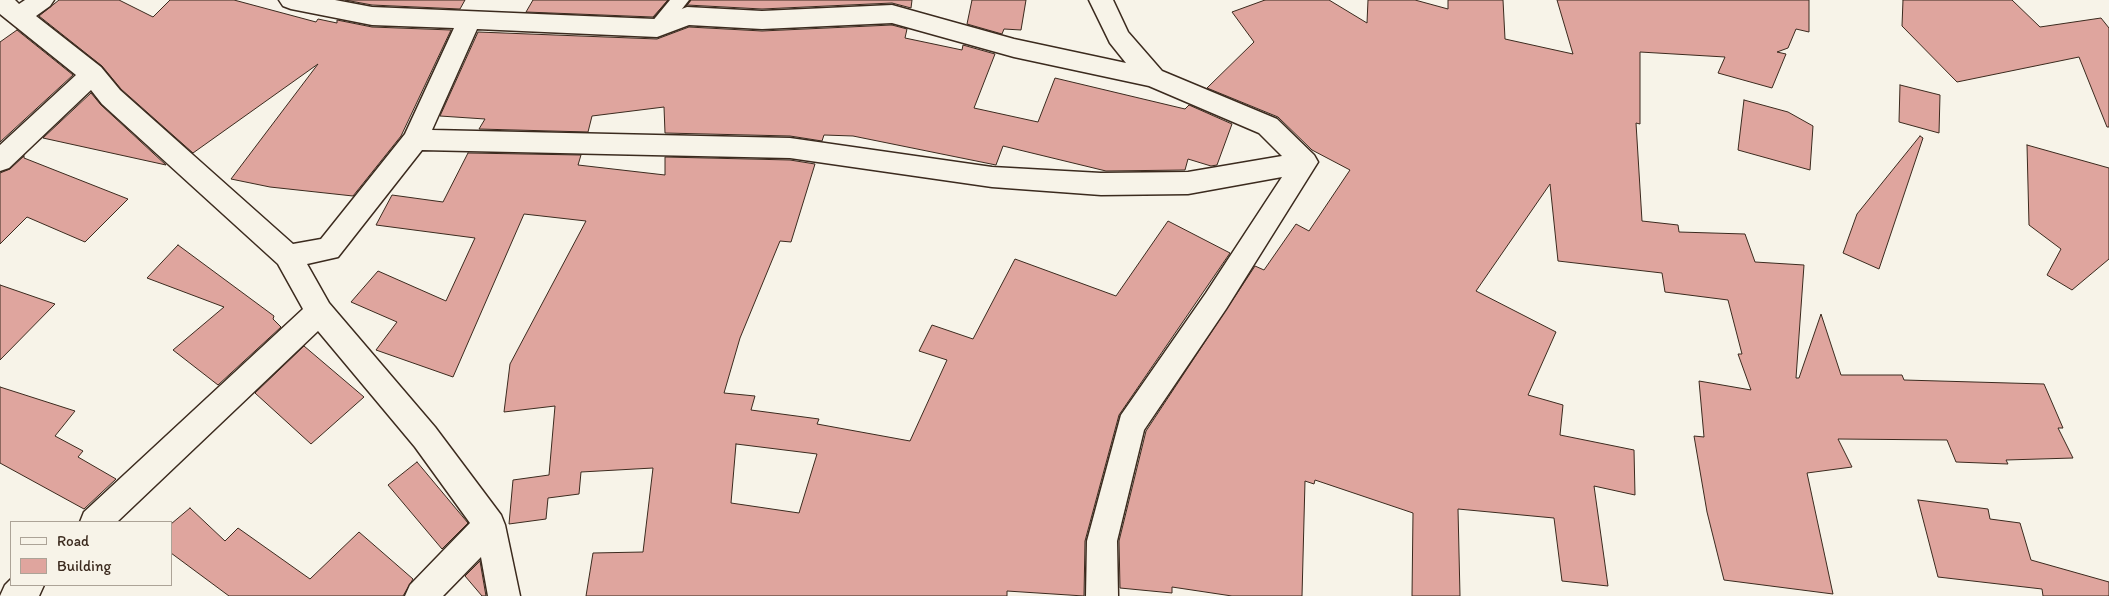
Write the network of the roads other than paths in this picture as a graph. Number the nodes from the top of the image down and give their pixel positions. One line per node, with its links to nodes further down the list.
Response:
1 (42, 0): 5 (street)
2 (290, 0): 6 (street)
3 (680, 0): 7 (lane)
4 (1101, 0): 9 (street)
5 (10, 9): 8 (street)
6 (470, 19): 7 (street); 10 (street)
7 (657, 28): 9 (street)
8 (92, 74): 11 (street); 13 (street)
9 (1153, 78): 12 (street)
10 (414, 140): 12 (street); 13 (street)
11 (0, 161)
12 (1305, 162): 21 (street)
13 (288, 256): 14 (street)
14 (319, 312): 15 (street); 16 (street)
15 (96, 521)
16 (490, 525): 19 (street); 20 (street)
17 (27, 586): 18 (street)
18 (16, 596)
19 (421, 596)
20 (504, 596)
21 (1102, 596)

